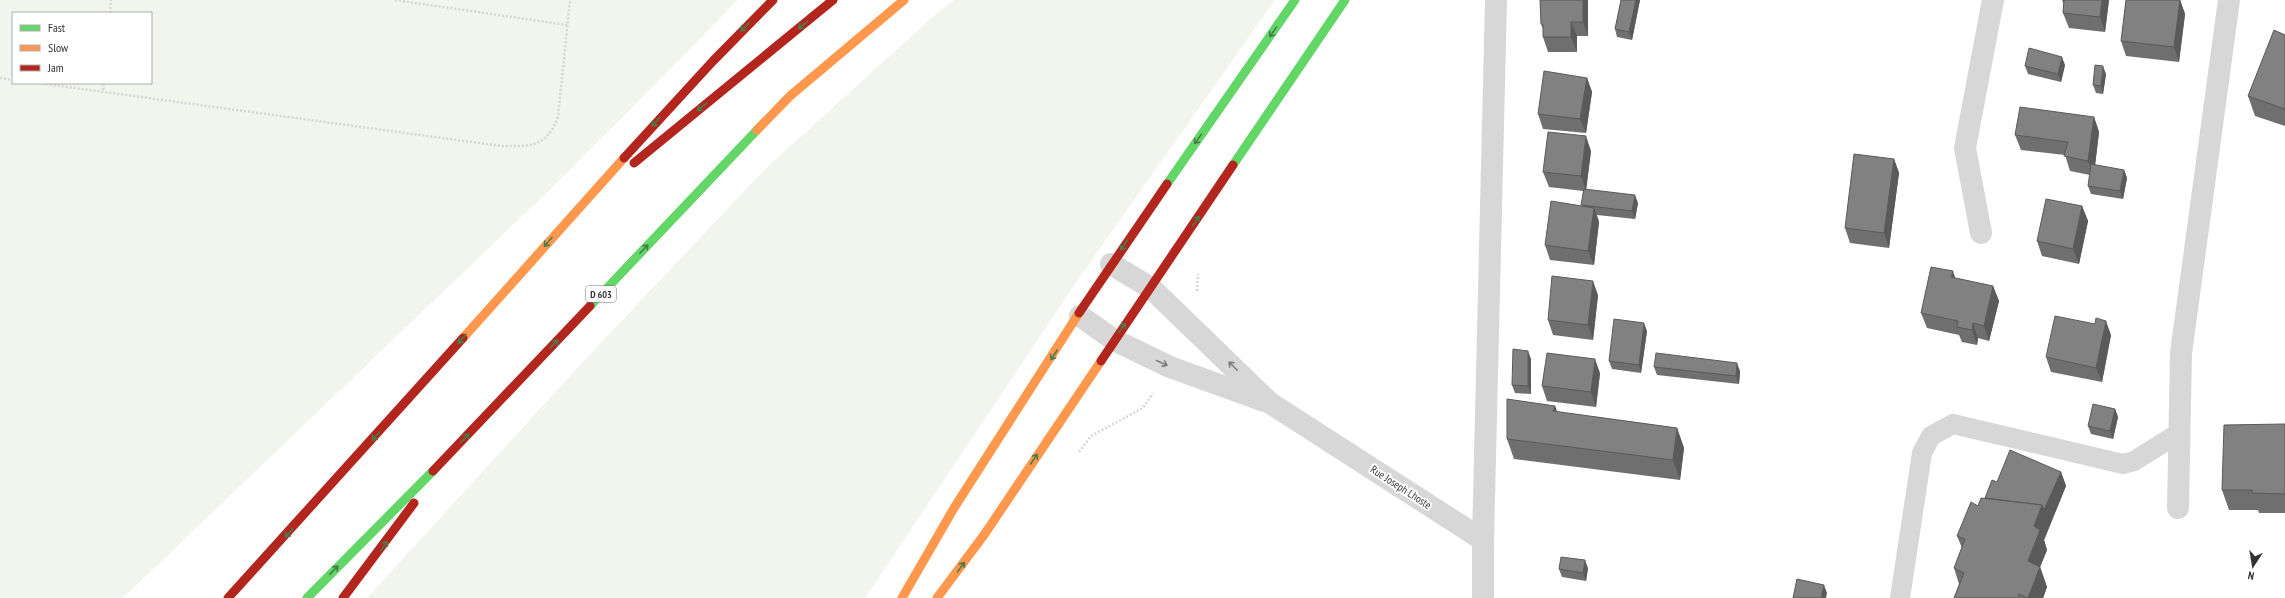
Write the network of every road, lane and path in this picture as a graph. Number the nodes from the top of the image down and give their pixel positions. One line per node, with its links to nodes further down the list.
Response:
1 (111, 0): 12 (path)
2 (395, 0): 13 (path)
3 (570, 0): 13 (path)
4 (773, 0): 19 (main road, one-way to 19)
5 (833, 0): 19 (main road, one-way to 19)
6 (904, 0): 27 (main road, D 603, one-way to 6)
7 (1295, 0): 21 (main road, one-way to 21)
8 (1345, 0): 22 (main road, one-way to 8)
9 (1496, 0): 29 (street)
10 (1993, 0): 20 (street)
11 (2229, 0): 26 (street)
12 (110, 12)
13 (567, 25): 18 (path)
14 (0, 78): 15 (path)
15 (12, 80)
16 (47, 84): 18 (path)
17 (104, 84): 18 (path)
18 (103, 90)
19 (574, 212): 30 (main road, one-way to 30)
20 (1981, 233)
21 (1111, 264): 22 (street); 23 (main road)
22 (1150, 288): 24 (main road, one-way to 22); 25 (street, one-way to 22)
23 (1080, 316): 24 (street); 33 (main road, one-way to 33)
24 (1114, 340): 25 (street, one-way to 25); 34 (main road, one-way to 24)
25 (1270, 403): 29 (street, Rue Joseph Lhoste)
26 (2179, 433): 28 (street); 36 (lane)
27 (449, 454): 31 (main road, D 603, one-way to 27); 32 (main road, one-way to 27)
28 (2178, 508)
29 (1483, 540): 35 (street)
30 (228, 598)
31 (307, 598)
32 (342, 598)
33 (902, 598)
34 (937, 598)
35 (1484, 598)
36 (1900, 598)

